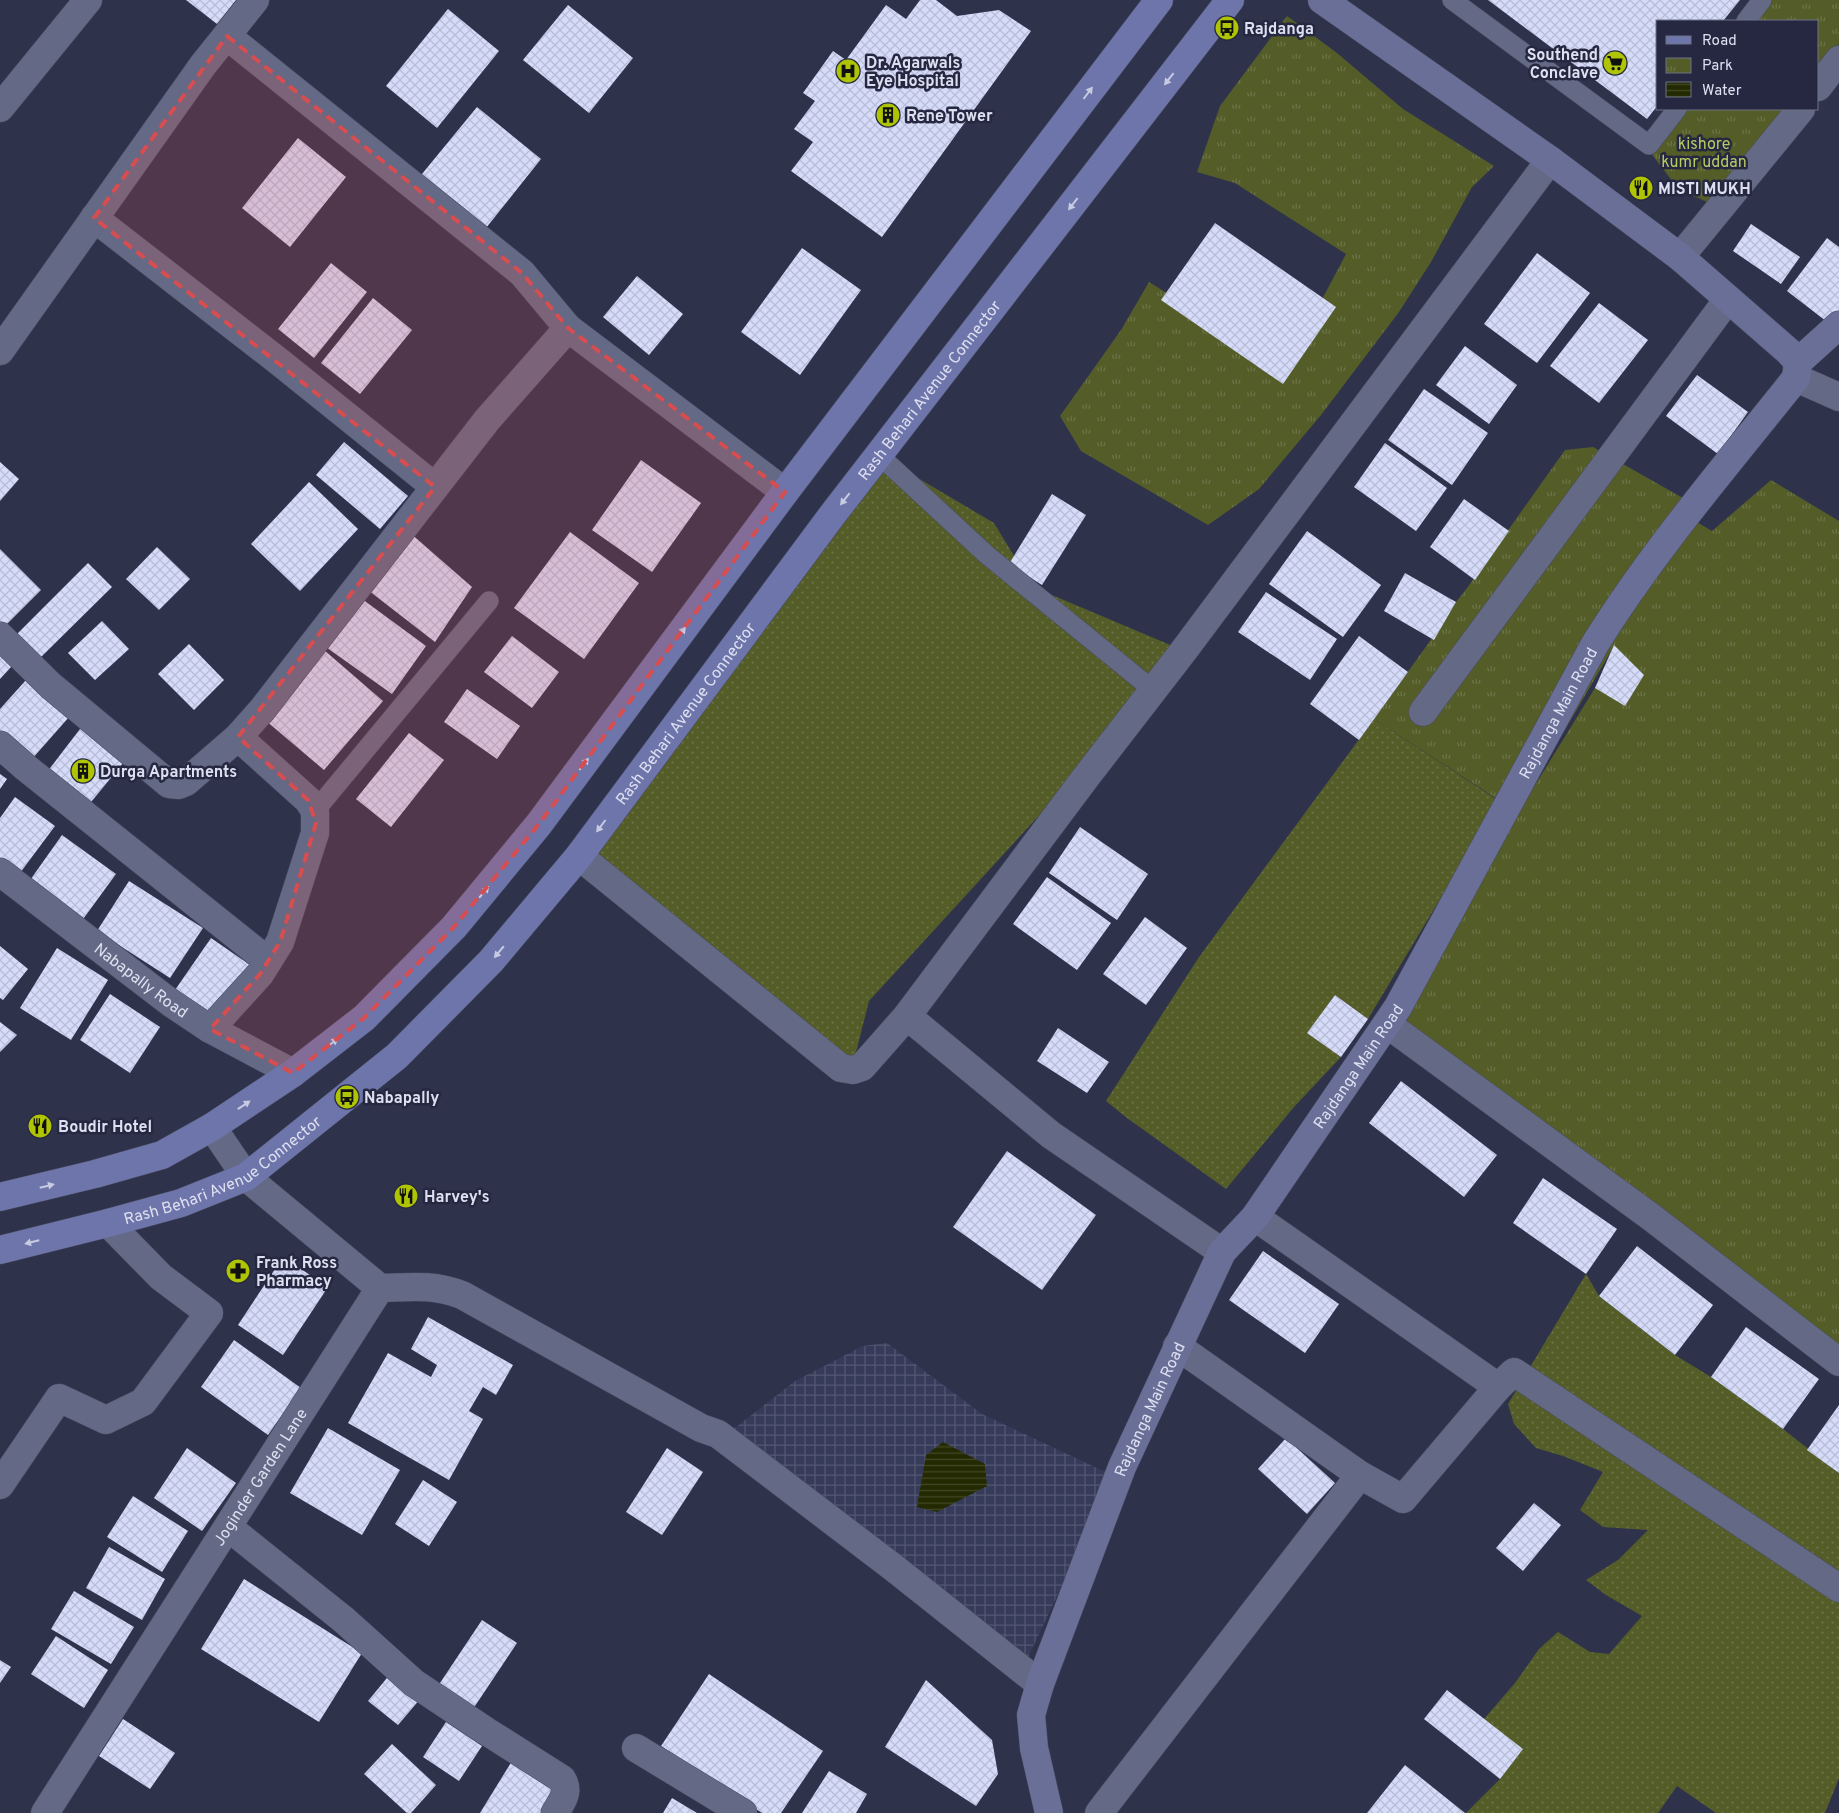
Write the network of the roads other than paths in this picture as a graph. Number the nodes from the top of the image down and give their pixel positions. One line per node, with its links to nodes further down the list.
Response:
1 (88, 0): 12 (street)
2 (255, 0): 9 (street)
3 (1159, 0): 26 (main road, one-way to 3)
4 (1230, 0): 24 (main road, Rash Behari Avenue Connector, one-way to 24)
5 (1322, 0): 15 (street)
6 (1452, 0): 13 (lane)
7 (1762, 0): 8 (lane)
8 (1747, 20)
9 (227, 36): 16 (street); 20 (street)
10 (1839, 60): 11 (street)
11 (1819, 86)
12 (0, 108)
13 (1676, 110)
14 (1800, 110): 17 (street)
15 (1550, 160): 17 (street); 29 (street)
16 (94, 218): 21 (street); 25 (street)
17 (1680, 257): 18 (street)
18 (1728, 299): 22 (street); 30 (street)
19 (1839, 324): 22 (street, Rajdanga Main Road)
20 (568, 328): 25 (street); 26 (street)
21 (0, 350)
22 (1797, 370): 23 (street); 38 (street, Rajdanga Main Road)
23 (1839, 397)
24 (879, 455): 29 (lane); 34 (main road, Rash Behari Avenue Connector, one-way to 34)
25 (435, 487): 31 (street)
26 (785, 492): 40 (main road, one-way to 26)
27 (489, 601): 33 (lane)
28 (0, 636): 31 (street)
29 (1153, 690): 37 (street)
30 (1423, 712)
31 (238, 737): 33 (street)
32 (0, 745): 36 (street)
33 (314, 811): 36 (street)
34 (579, 856): 37 (street); 42 (main road, Rash Behari Avenue Connector, one-way to 42)
35 (0, 872): 39 (street, Nabapally Road)
36 (268, 961): 39 (street)
37 (907, 1016): 47 (street)
38 (1387, 1024): 44 (street, Rajdanga Main Road); 50 (street)
39 (210, 1028): 40 (street, Nabapally Road)
40 (293, 1073): 41 (main road, one-way to 40)
41 (212, 1127): 42 (street); 43 (main road, one-way to 41)
42 (246, 1176): 45 (main road, Rash Behari Avenue Connector); 48 (street)
43 (0, 1198)
44 (1255, 1217): 47 (street, Rajdanga Main Road); 51 (street)
45 (108, 1223): 46 (main road, Rash Behari Avenue Connector, one-way to 46); 53 (street)
46 (0, 1250)
47 (1222, 1252): 49 (street, Rajdanga Main Road)
48 (380, 1288): 54 (street, Joginder Garden Lane); 56 (street)
49 (1177, 1346): 52 (street); 56 (street, Rajdanga Main Road)
50 (1839, 1362)
51 (1498, 1387): 52 (street); 55 (street)
52 (1360, 1475): 62 (street)
53 (0, 1485)
54 (228, 1527): 58 (street, Joginder Garden Lane); 59 (street)
55 (1839, 1588)
56 (1040, 1684): 61 (street, Rajdanga Main Road)
57 (636, 1748): 60 (street)
58 (45, 1813)
59 (555, 1813)
60 (743, 1813)
61 (1049, 1813)
62 (1099, 1813)

